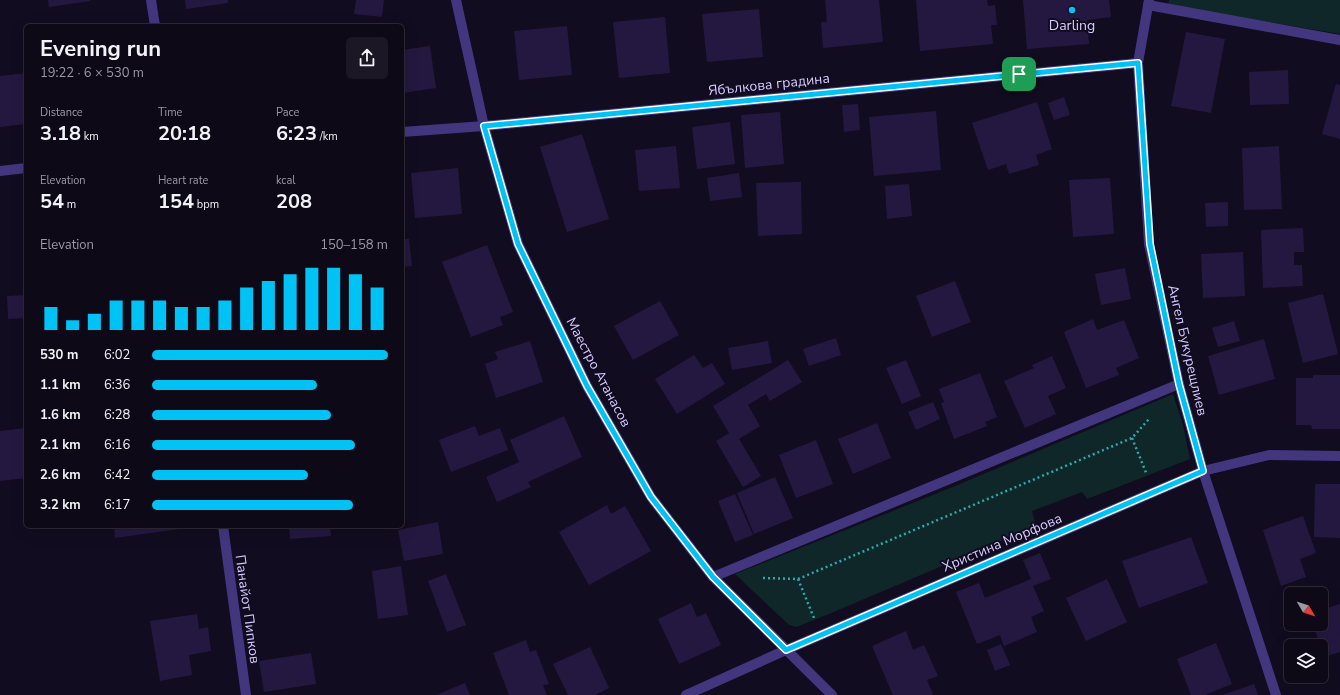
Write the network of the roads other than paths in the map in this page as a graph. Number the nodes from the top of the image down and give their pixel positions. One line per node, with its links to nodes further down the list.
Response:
1 (151, 0): 4 (street)
2 (456, 0): 7 (street, Маестро Атанасов)
3 (1149, 3): 5 (street); 6 (street, Ангел Букурещлиев)
4 (155, 24)
5 (1340, 40)
6 (1138, 63): 7 (street, Ябълкова градина); 11 (street, Ангел Букурещлиев)
7 (484, 126): 8 (street, Ябълкова градина); 15 (street, Маестро Атанасов)
8 (404, 132)
9 (24, 168): 10 (street)
10 (0, 171)
11 (1179, 384): 13 (street, Ангел Букурещлиев); 15 (street)
12 (1340, 456): 13 (street, Христина Морфова)
13 (1203, 471): 16 (street, Христина Морфова); 20 (street, Ангел Букурещлиев)
14 (223, 528): 17 (street, Панайот Пипков)
15 (713, 577): 16 (street, Маестро Атанасов)
16 (786, 650): 18 (street, Христина Морфова); 19 (street, Маестро Атанасов)
17 (246, 695)
18 (686, 695)
19 (832, 695)
20 (1276, 695)

